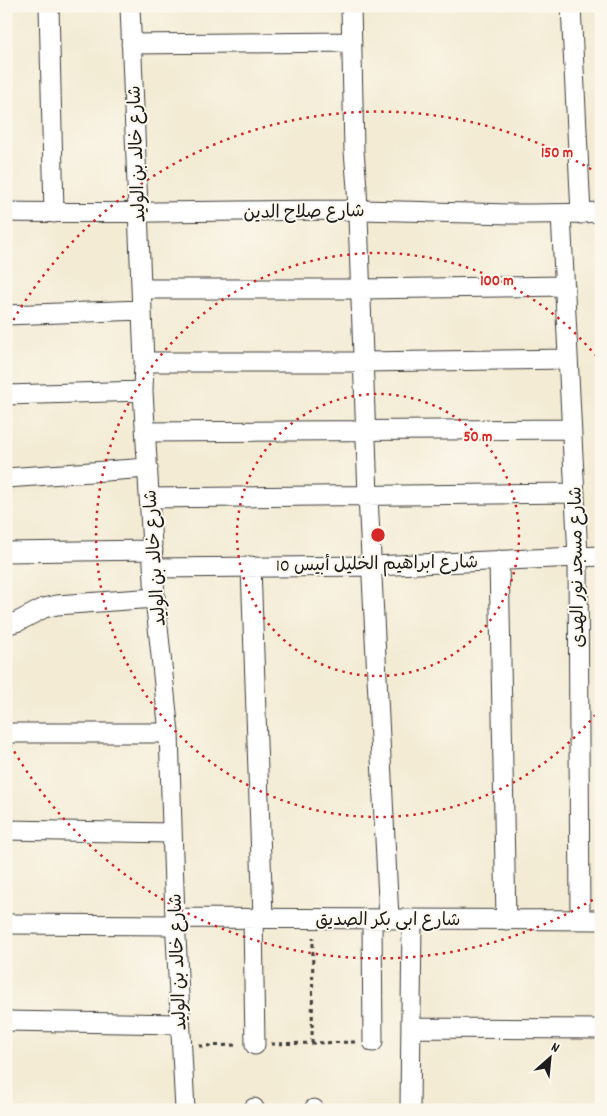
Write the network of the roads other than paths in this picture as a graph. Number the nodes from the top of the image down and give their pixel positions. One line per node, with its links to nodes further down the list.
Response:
1 (49, 6): 10 (street)
2 (130, 6): 6 (street, شارع خالد بن الوليد)
3 (351, 6): 5 (street)
4 (571, 6): 13 (street)
5 (352, 42): 6 (street); 7 (street)
6 (131, 44): 11 (street, شارع خالد بن الوليد)
7 (358, 210): 11 (street, شارع صلاح الدين); 12 (street, شارع صلاح الدين); 16 (street)
8 (6, 212): 10 (street, شارع صلاح الدين)
9 (601, 212): 13 (street, شارع صلاح الدين)
10 (54, 213): 11 (street, شارع صلاح الدين)
11 (138, 213): 15 (street, شارع خالد بن الوليد)
12 (562, 214): 13 (street, شارع صلاح الدين); 14 (street, شارع مسجد نور الهدى)
13 (580, 214)
14 (565, 286): 16 (street); 19 (street, شارع مسجد نور الهدى)
15 (141, 289): 16 (street); 17 (street, شارع خالد بن الوليد)
16 (361, 289): 21 (street)
17 (142, 310): 18 (street); 20 (street, شارع خالد بن الوليد)
18 (6, 315)
19 (568, 359): 21 (street); 24 (street, شارع مسجد نور الهدى)
20 (144, 362): 21 (street); 22 (street, شارع خالد بن الوليد)
21 (363, 362): 25 (street)
22 (143, 391): 23 (street); 26 (street, شارع خالد بن الوليد)
23 (6, 395)
24 (571, 429): 25 (street); 29 (street, شارع مسجد نور الهدى)
25 (366, 431): 26 (street); 30 (street)
26 (146, 432): 27 (street, شارع خالد بن الوليد)
27 (148, 468): 28 (street); 31 (street, شارع خالد بن الوليد)
28 (6, 478)
29 (575, 493): 30 (street); 34 (street, شارع مسجد نور الهدى)
30 (368, 496): 31 (street); 38 (street)
31 (150, 498): 35 (street, شارع خالد بن الوليد)
32 (6, 552): 35 (street, شارع ابراهيم الخليل أبيس 10)
33 (601, 556): 34 (street, شارع ابراهيم الخليل أبيس 10)
34 (578, 557): 36 (street, شارع ابراهيم الخليل أبيس 10); 49 (street, شارع مسجد نور الهدى)
35 (153, 559): 37 (street, شارع ابراهيم الخليل أبيس 10); 39 (street, شارع خالد بن الوليد)
36 (499, 560): 38 (street, شارع ابراهيم الخليل أبيس 10); 48 (street)
37 (251, 566): 38 (street, شارع ابراهيم الخليل أبيس 10); 45 (street)
38 (372, 566): 46 (street)
39 (155, 598): 40 (street); 42 (street, شارع خالد بن الوليد)
40 (6, 625)
41 (6, 733): 42 (street)
42 (169, 733): 44 (street, شارع خالد بن الوليد)
43 (6, 830): 44 (street)
44 (172, 833): 51 (street, شارع خالد بن الوليد)
45 (258, 918): 46 (street, شارع ابى بكر الصديق); 51 (street, شارع ابى بكر الصديق); 58 (street)
46 (380, 919): 47 (street, شارع ابى بكر الصديق); 57 (street)
47 (412, 919): 48 (street, شارع ابى بكر الصديق); 55 (street)
48 (506, 920): 49 (street, شارع ابى بكر الصديق)
49 (580, 920): 50 (street, شارع ابى بكر الصديق)
50 (601, 920)
51 (175, 922): 52 (street, شارع ابى بكر الصديق); 54 (street, شارع خالد بن الوليد)
52 (6, 924)
53 (6, 1021): 54 (street)
54 (180, 1024): 59 (street, شارع خالد بن الوليد)
55 (411, 1028): 56 (street); 60 (street)
56 (601, 1029)
57 (373, 1042)
58 (255, 1045)
59 (185, 1110)
60 (410, 1110)

